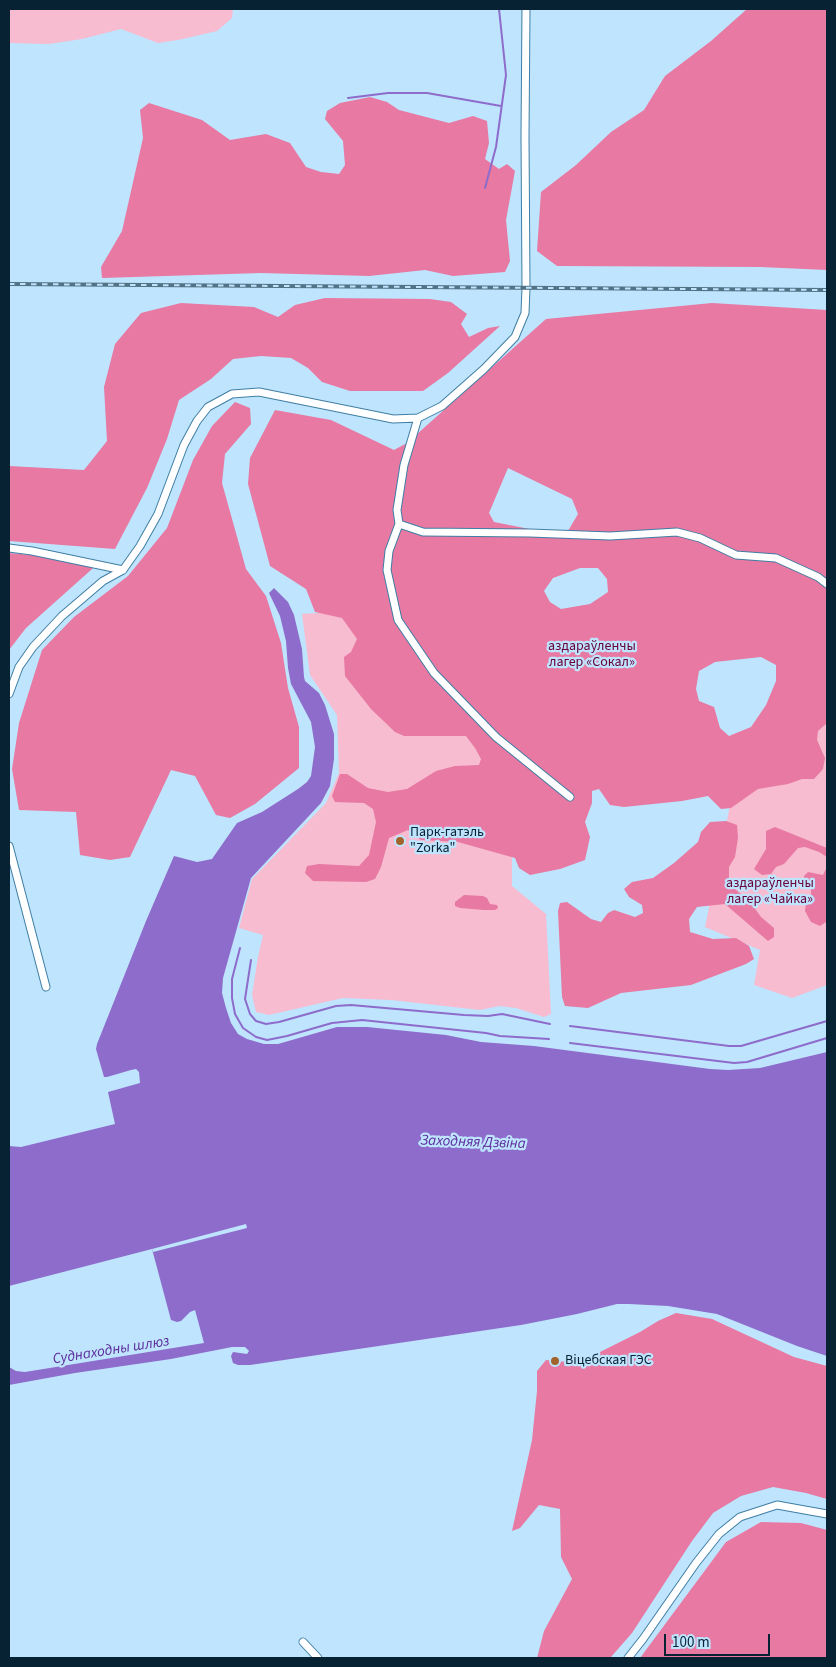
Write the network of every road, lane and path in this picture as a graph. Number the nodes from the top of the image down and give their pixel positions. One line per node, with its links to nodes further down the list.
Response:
1 (526, 9): 2 (street)
2 (418, 418): 3 (street); 5 (street)
3 (399, 524): 6 (street); 8 (street)
4 (9, 548): 5 (street)
5 (123, 570): 7 (street)
6 (827, 584)
7 (9, 694)
8 (570, 797)
9 (9, 846): 10 (street)
10 (46, 987)
11 (827, 1514): 14 (street)
12 (303, 1642): 13 (street)
13 (318, 1658)
14 (628, 1658)

